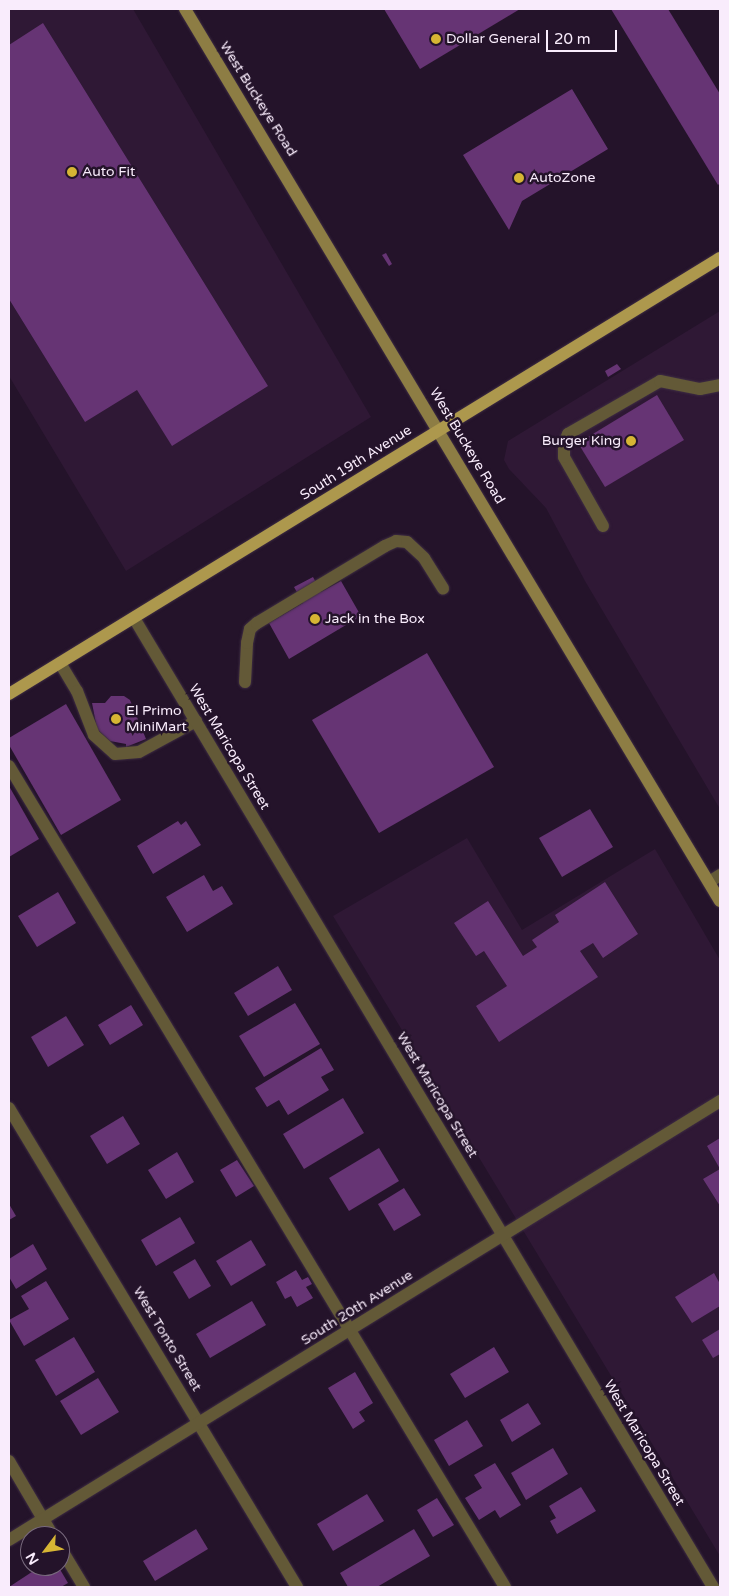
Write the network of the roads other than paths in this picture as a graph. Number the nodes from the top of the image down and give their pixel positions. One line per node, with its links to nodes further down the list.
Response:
1 (185, 9): 4 (main road, West Buckeye Road)
2 (720, 258): 4 (main road, South 19th Avenue)
3 (720, 385): 5 (street)
4 (439, 429): 7 (main road, South 19th Avenue); 13 (main road, West Buckeye Road)
5 (603, 526)
6 (443, 588): 9 (street)
7 (134, 618): 8 (main road, South 19th Avenue); 11 (street, West Maricopa Street)
8 (60, 663): 10 (main road, South 19th Avenue); 11 (street)
9 (245, 682)
10 (9, 694)
11 (196, 722): 17 (street, West Maricopa Street)
12 (9, 766): 18 (street)
13 (715, 879): 14 (main road, West Buckeye Road)
14 (720, 901)
15 (720, 1101): 17 (street, South 20th Avenue)
16 (9, 1108): 19 (street, West Tonto Street)
17 (504, 1234): 18 (street, South 20th Avenue); 28 (street, West Maricopa Street)
18 (350, 1329): 19 (street, South 20th Avenue); 27 (street)
19 (200, 1422): 21 (street, South 20th Avenue); 26 (street, West Tonto Street)
20 (9, 1461): 21 (street)
21 (43, 1519): 22 (street); 23 (street, South 20th Avenue)
22 (48, 1526)
23 (9, 1540)
24 (70, 1564): 25 (street)
25 (84, 1587)
26 (297, 1587)
27 (506, 1587)
28 (713, 1587)

